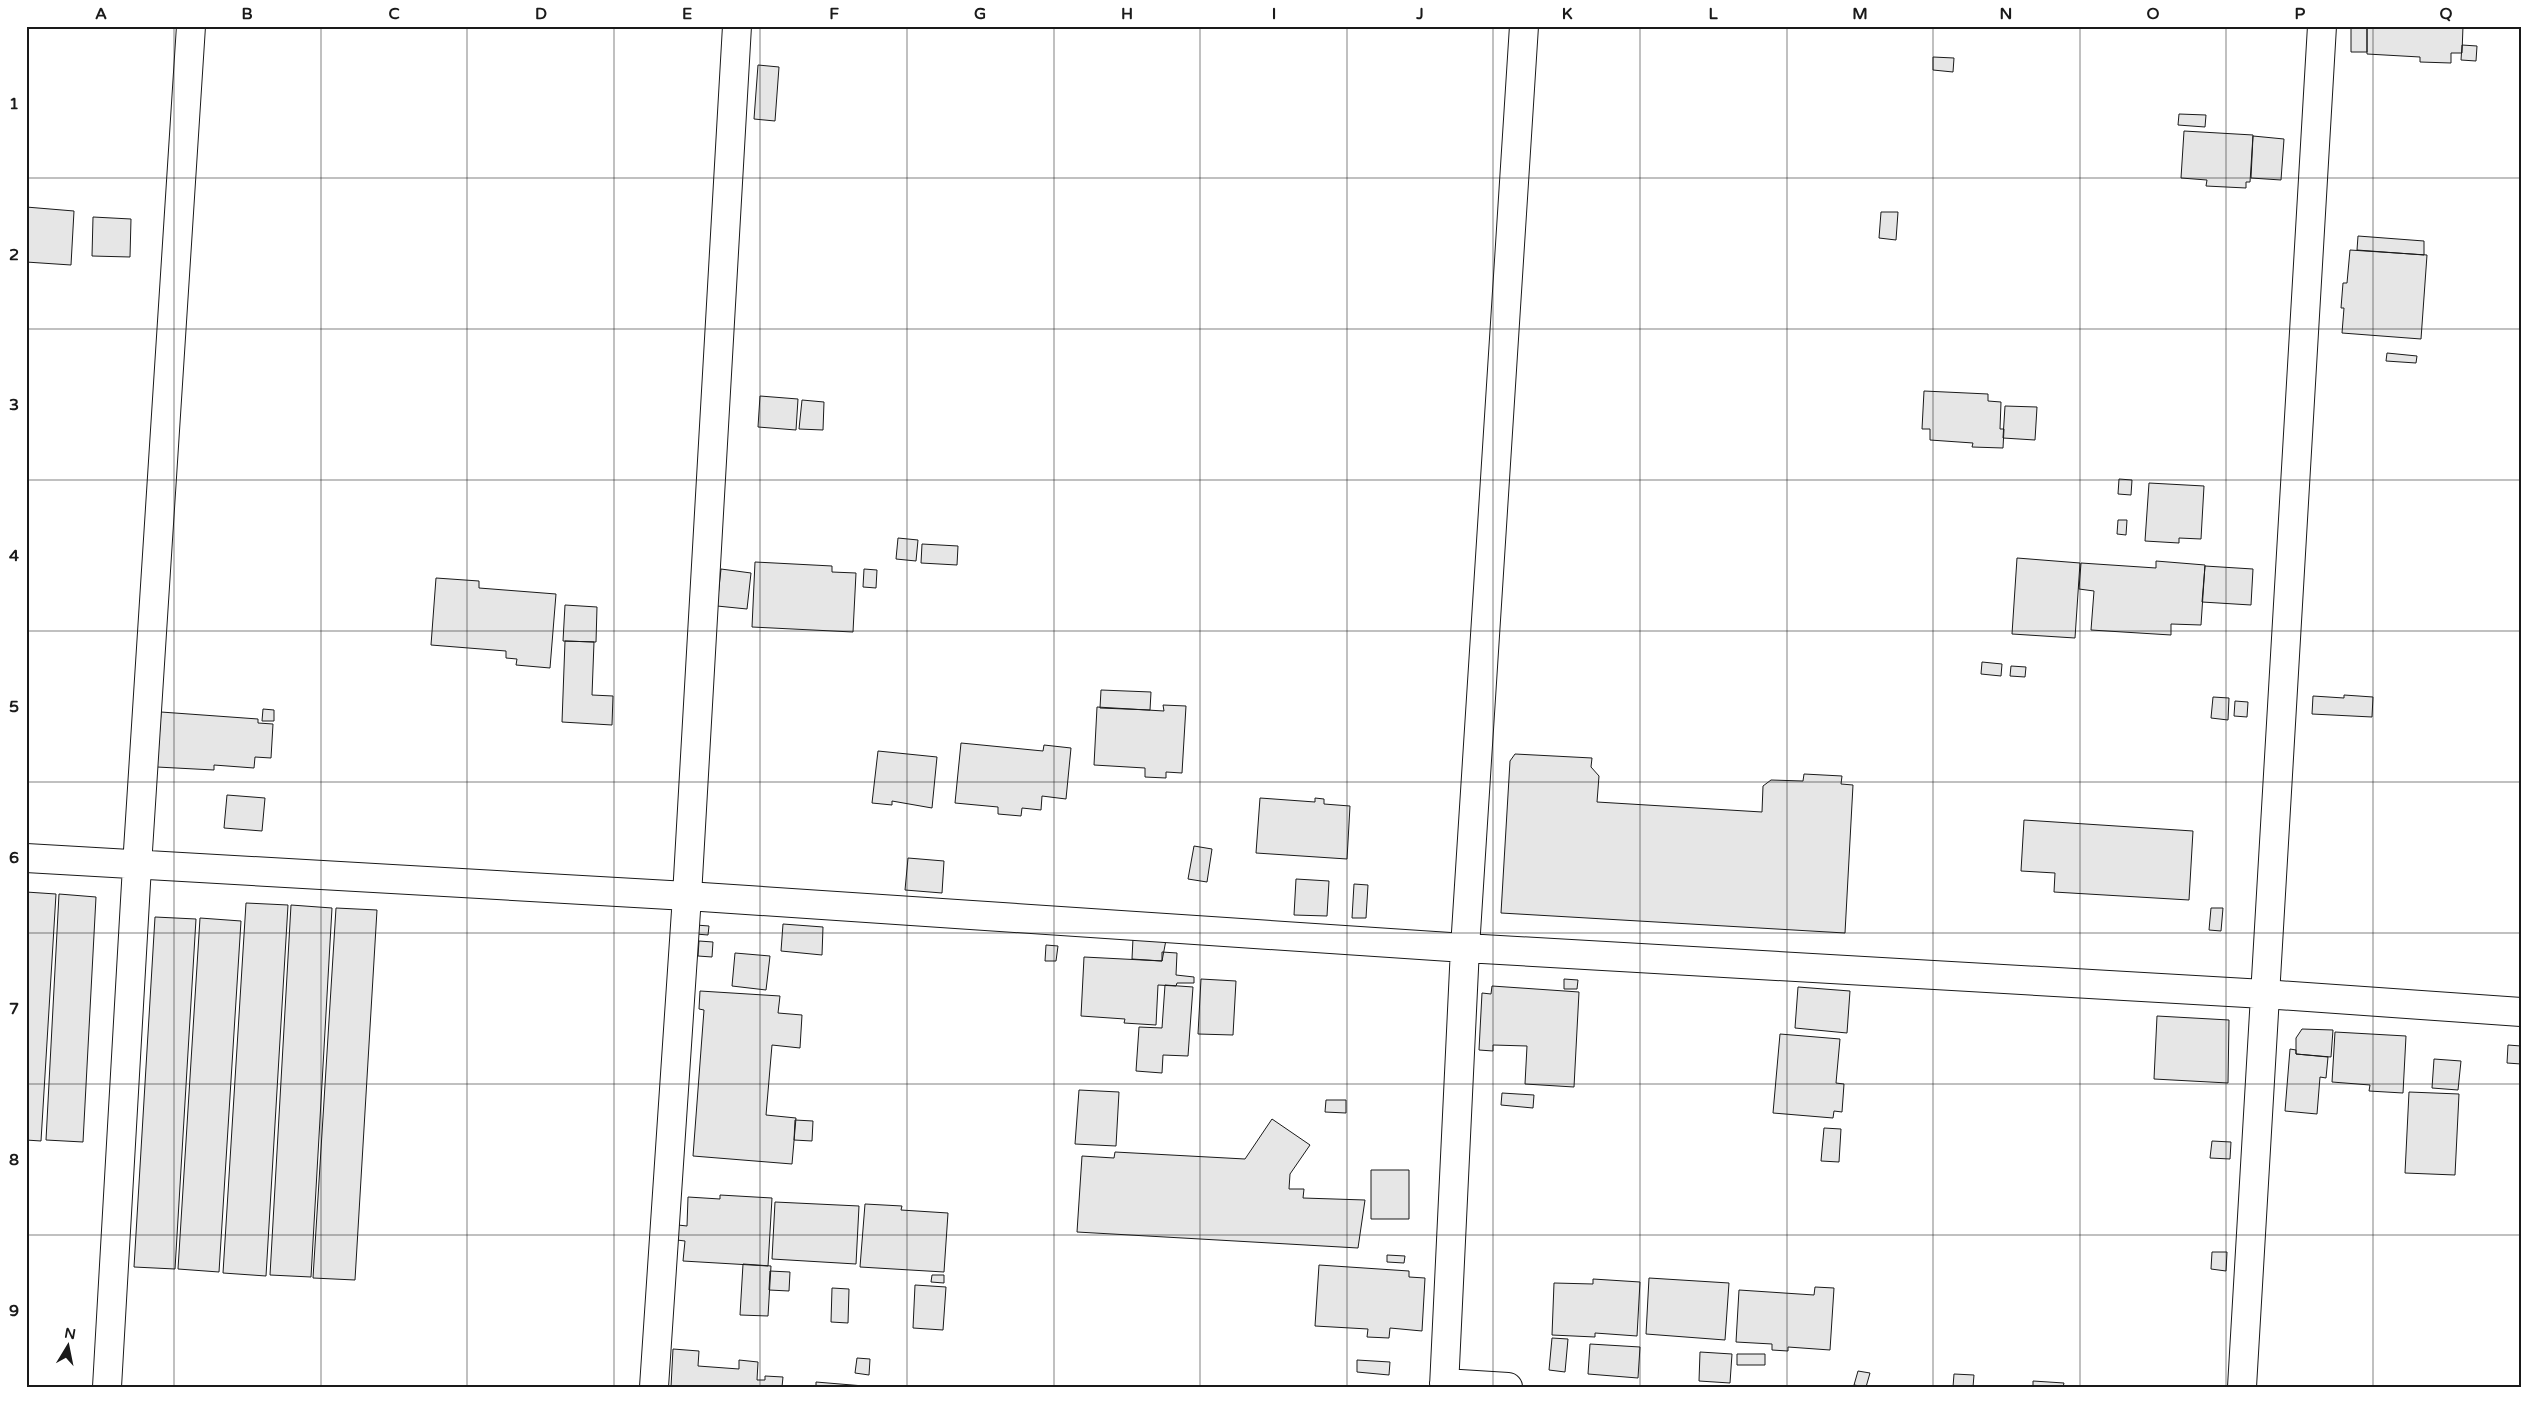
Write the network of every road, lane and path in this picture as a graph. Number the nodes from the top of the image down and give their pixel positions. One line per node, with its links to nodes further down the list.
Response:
1 (191, 26): 6 (street)
2 (737, 26): 7 (street)
3 (1524, 26): 8 (street)
4 (2322, 26): 9 (street)
5 (26, 858): 6 (street)
6 (136, 866): 7 (street); 12 (street)
7 (687, 896): 8 (street); 13 (street)
8 (1465, 948): 9 (street); 11 (street)
9 (2264, 994): 10 (street); 15 (street)
10 (2521, 1012)
11 (1444, 1385): 14 (street)
12 (107, 1387)
13 (654, 1387)
14 (1508, 1387)
15 (2242, 1387)

